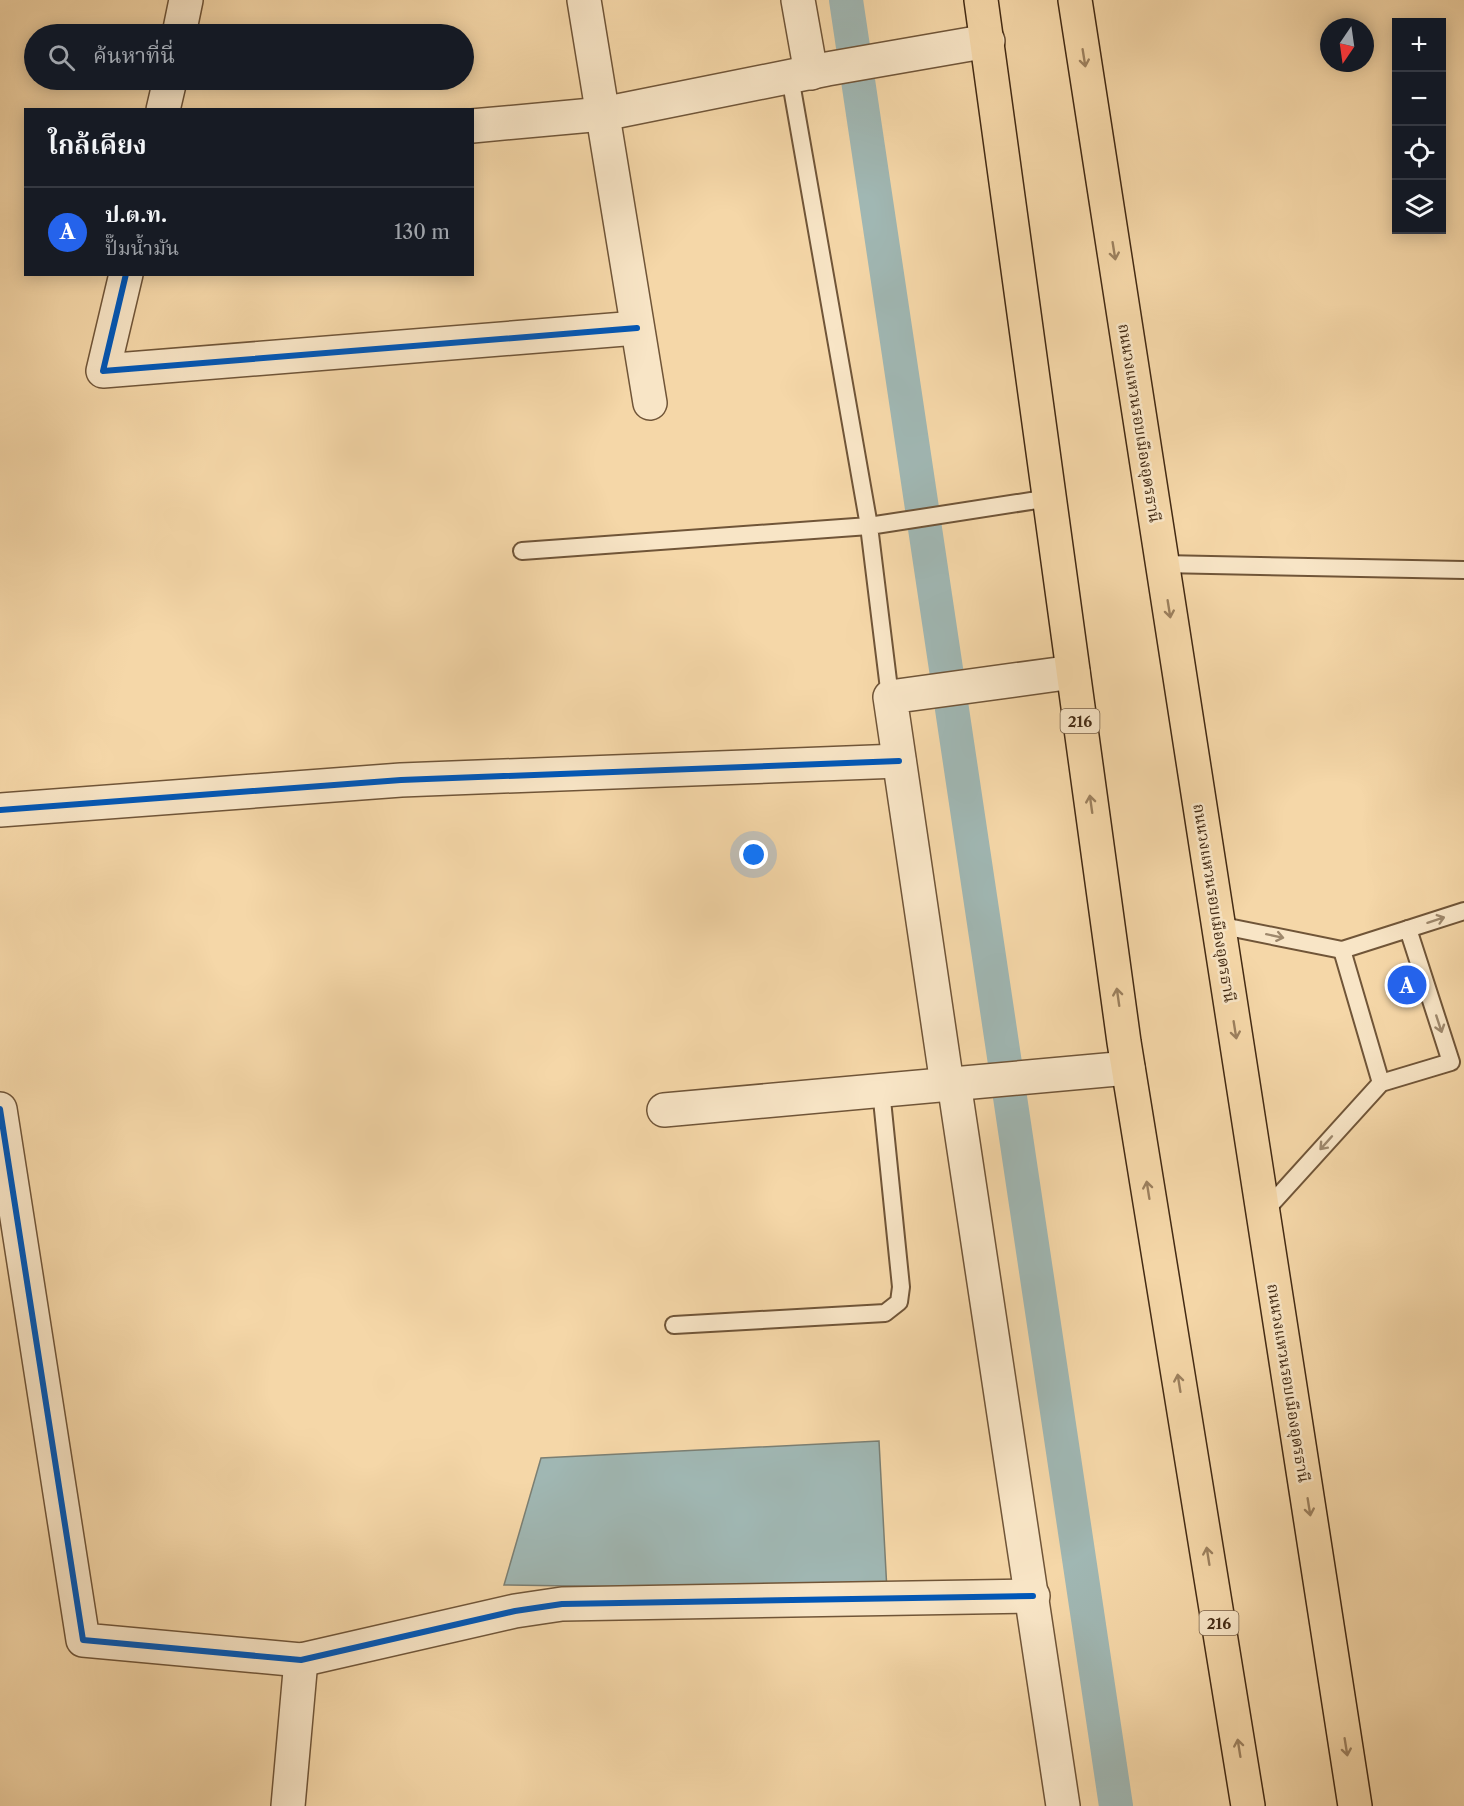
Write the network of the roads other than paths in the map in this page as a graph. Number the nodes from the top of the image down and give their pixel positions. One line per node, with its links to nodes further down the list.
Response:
1 (186, 0): 6 (street)
2 (584, 0): 11 (street)
3 (798, 0): 8 (street)
4 (981, 0): 7 (highway, 216)
5 (1075, 0): 19 (highway, ถนนวงแหวนรอบเมืองอุดรธานี, one-way to 19)
6 (181, 24)
7 (988, 41): 8 (street); 16 (highway, 216)
8 (809, 73): 11 (street); 17 (lane)
9 (168, 90): 10 (street)
10 (163, 108)
11 (603, 114): 12 (street); 14 (street)
12 (474, 126)
13 (126, 276): 14 (street)
14 (637, 328): 15 (street)
15 (650, 403)
16 (1050, 498): 17 (lane); 21 (highway, 216)
17 (876, 525): 18 (lane); 22 (lane)
18 (522, 551)
19 (1162, 564): 20 (lane); 26 (highway, ถนนวงแหวนรอบเมืองอุดรธานี, one-way to 26)
20 (1464, 570)
21 (1073, 672): 22 (street); 30 (highway, 216, one-way to 21)
22 (897, 696): 23 (street)
23 (899, 761): 24 (street); 31 (street)
24 (0, 810)
25 (1464, 911): 27 (lane, one-way to 25)
26 (1218, 925): 28 (lane, one-way to 28); 36 (highway, ถนนวงแหวนรอบเมืองอุดรธานี, one-way to 36)
27 (1408, 929): 28 (lane); 29 (lane, one-way to 29)
28 (1342, 950): 32 (lane)
29 (1458, 1062): 32 (lane)
30 (1128, 1068): 31 (street); 42 (highway, 216, one-way to 30)
31 (953, 1083): 33 (street); 38 (street)
32 (1381, 1083): 36 (lane, one-way to 36)
33 (881, 1090): 35 (street); 37 (lane)
34 (0, 1109): 39 (street)
35 (664, 1110)
36 (1263, 1213): 43 (highway, ถนนวงแหวนรอบเมืองอุดรธานี, one-way to 43)
37 (674, 1325)
38 (1033, 1596): 39 (street); 41 (street)
39 (301, 1660): 40 (street)
40 (288, 1806)
41 (1063, 1806)
42 (1248, 1806)
43 (1355, 1806)

